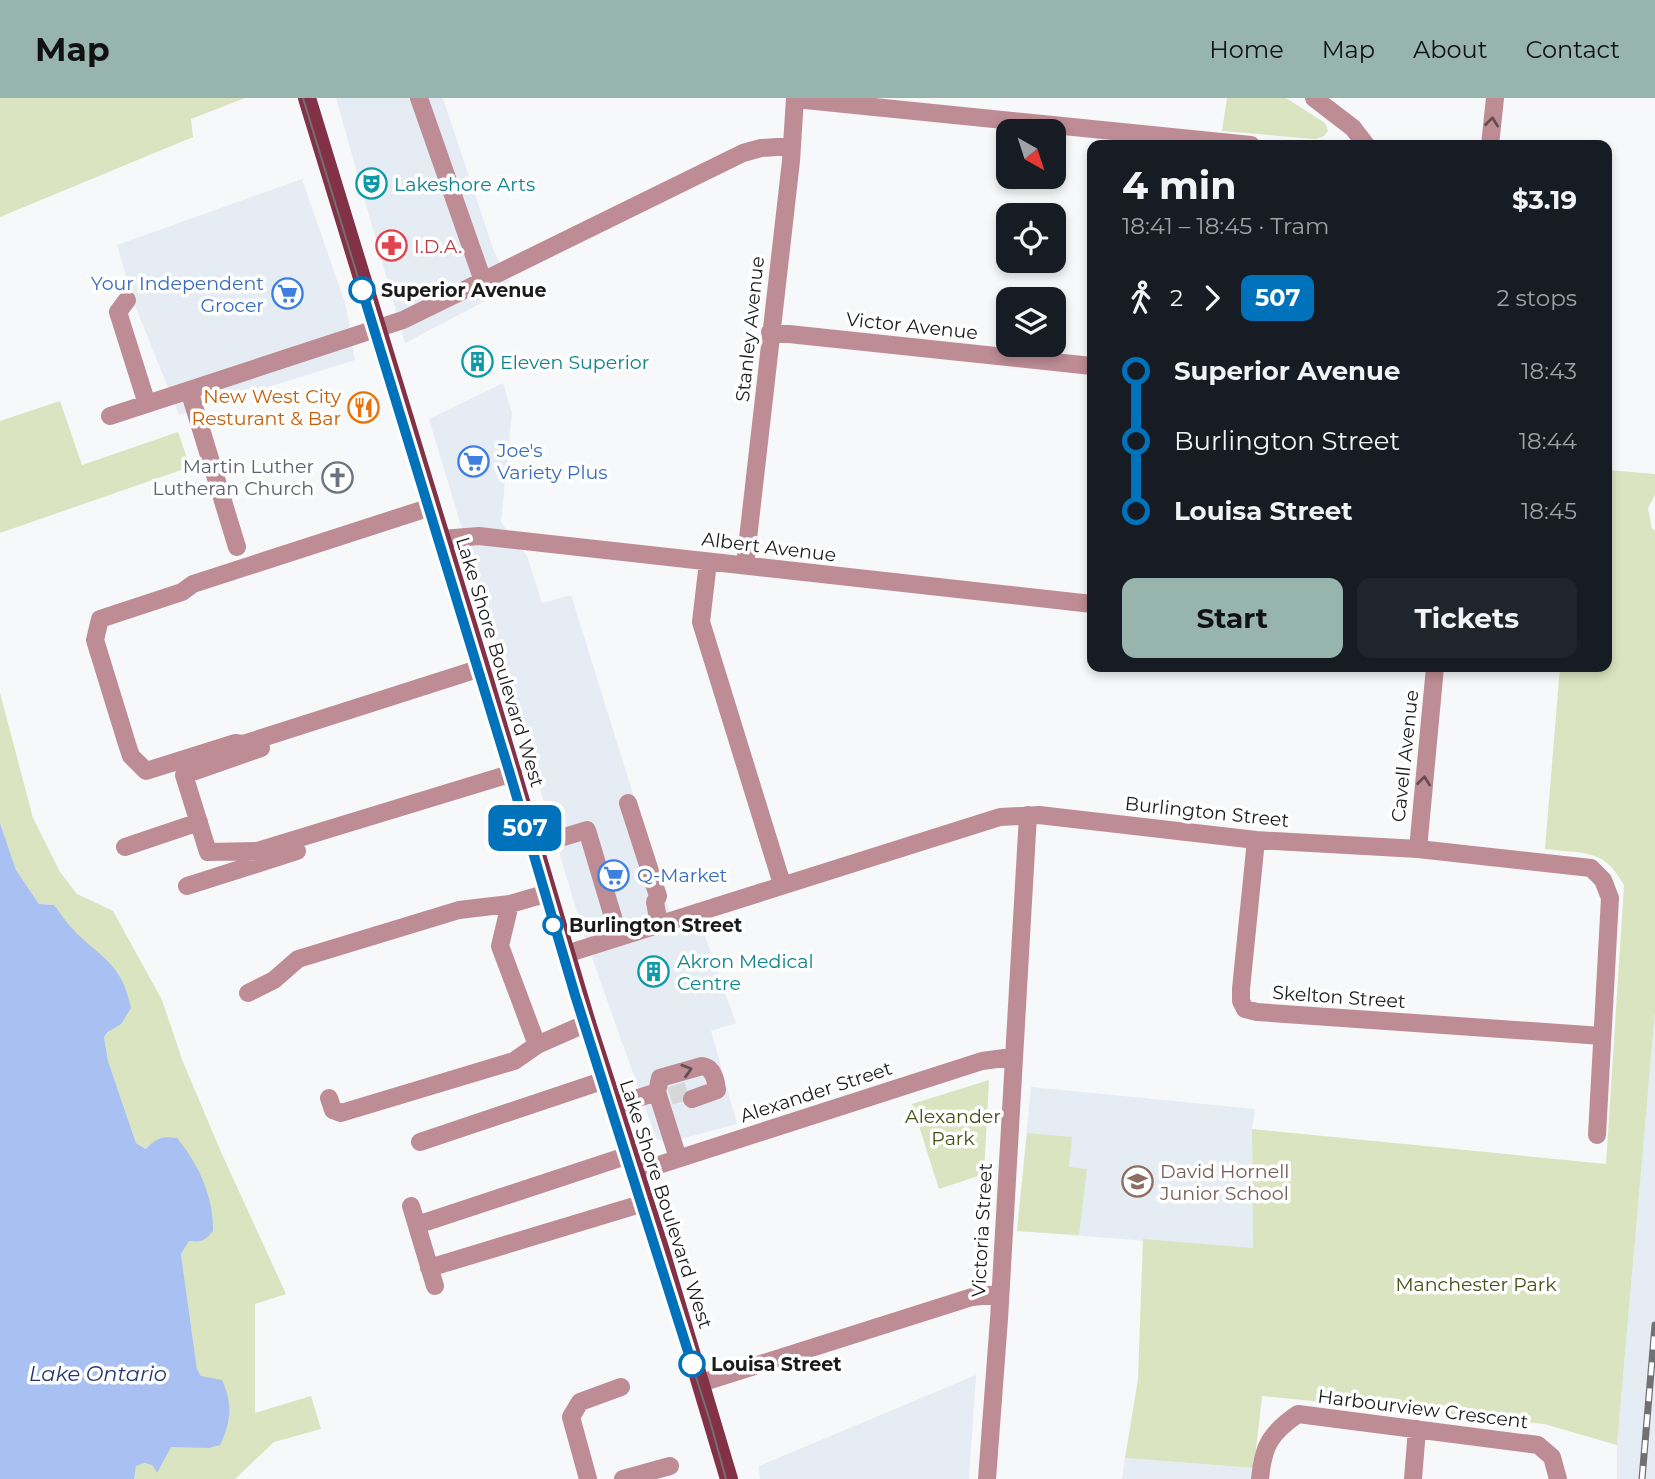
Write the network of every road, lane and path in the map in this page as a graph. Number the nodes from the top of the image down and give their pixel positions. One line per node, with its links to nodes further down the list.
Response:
1 (307, 98): 12 (main road, Lake Shore Boulevard West)
2 (419, 98): 10 (street)
3 (795, 98): 6 (street); 9 (street, Stanley Avenue)
4 (1314, 98): 7 (street)
5 (1495, 98): 8 (street, one-way to 5)
6 (1202, 140)
7 (1362, 140)
8 (1491, 140)
9 (792, 146): 10 (street); 13 (street, Stanley Avenue)
10 (484, 281): 12 (street)
11 (127, 300): 16 (street)
12 (377, 329): 15 (street); 18 (main road, Lake Shore Boulevard West)
13 (770, 332): 14 (street, Victor Avenue); 22 (street, Stanley Avenue)
14 (1087, 365)
15 (189, 390): 16 (street); 20 (street)
16 (148, 404): 17 (street)
17 (110, 416)
18 (431, 507): 19 (main road, Lake Shore Boulevard West); 24 (street)
19 (441, 539): 21 (street, Albert Avenue); 24 (main road, Lake Shore Boulevard West)
20 (237, 547)
21 (708, 562): 22 (street, Albert Avenue); 34 (street)
22 (745, 565): 23 (street, Albert Avenue)
23 (1087, 603)
24 (483, 672): 26 (main road, Lake Shore Boulevard West); 29 (street)
25 (1435, 672): 33 (street, Cavell Avenue, one-way to 25)
26 (514, 777): 29 (street); 31 (main road, Lake Shore Boulevard West); 35 (street)
27 (628, 803): 38 (street)
28 (1027, 815): 30 (street, Burlington Street); 34 (street, Burlington Street); 45 (street, Victoria Street)
29 (198, 822): 32 (street)
30 (1256, 840): 33 (street, Burlington Street); 43 (street, Skelton Street)
31 (534, 846): 36 (main road, Lake Shore Boulevard West); 39 (street)
32 (125, 847)
33 (1418, 849): 43 (street, Burlington Street)
34 (782, 884): 38 (street, Burlington Street)
35 (187, 886)
36 (548, 893): 37 (street); 40 (main road, Lake Shore Boulevard West)
37 (510, 904): 41 (street); 44 (street)
38 (659, 924): 39 (street, Burlington Street)
39 (619, 937): 40 (street, Burlington Street)
40 (566, 954): 42 (main road, Lake Shore Boulevard West)
41 (248, 993)
42 (586, 1023): 44 (street); 46 (main road, Lake Shore Boulevard West)
43 (1602, 1036): 51 (street, Burlington Street)
44 (537, 1045): 48 (street)
45 (1012, 1057): 54 (street, Alexander Street); 61 (street, Victoria Street)
46 (605, 1080): 50 (main road, Lake Shore Boulevard West); 52 (street)
47 (690, 1094): 49 (street, one-way to 47)
48 (330, 1098)
49 (664, 1100): 50 (street); 54 (street)
50 (613, 1106): 53 (main road, Lake Shore Boulevard West)
51 (1597, 1135)
52 (420, 1142)
53 (629, 1155): 55 (main road, Lake Shore Boulevard West); 58 (street)
54 (678, 1158): 55 (street, Alexander Street)
55 (634, 1173): 56 (main road, Lake Shore Boulevard West)
56 (644, 1203): 59 (street); 62 (main road, Lake Shore Boulevard West)
57 (411, 1206): 58 (street)
58 (417, 1226): 59 (street)
59 (429, 1268): 60 (street)
60 (435, 1286)
61 (1000, 1294): 62 (street); 69 (street, Victoria Street)
62 (701, 1383): 68 (main road, Lake Shore Boulevard West)
63 (621, 1387): 66 (street)
64 (1417, 1429): 70 (street, Harbourview Crescent); 71 (street); 72 (street, Harbourview Crescent)
65 (670, 1466): 67 (street)
66 (588, 1479)
67 (623, 1479)
68 (729, 1479)
69 (987, 1479)
70 (1260, 1479)
71 (1413, 1479)
72 (1558, 1479)

